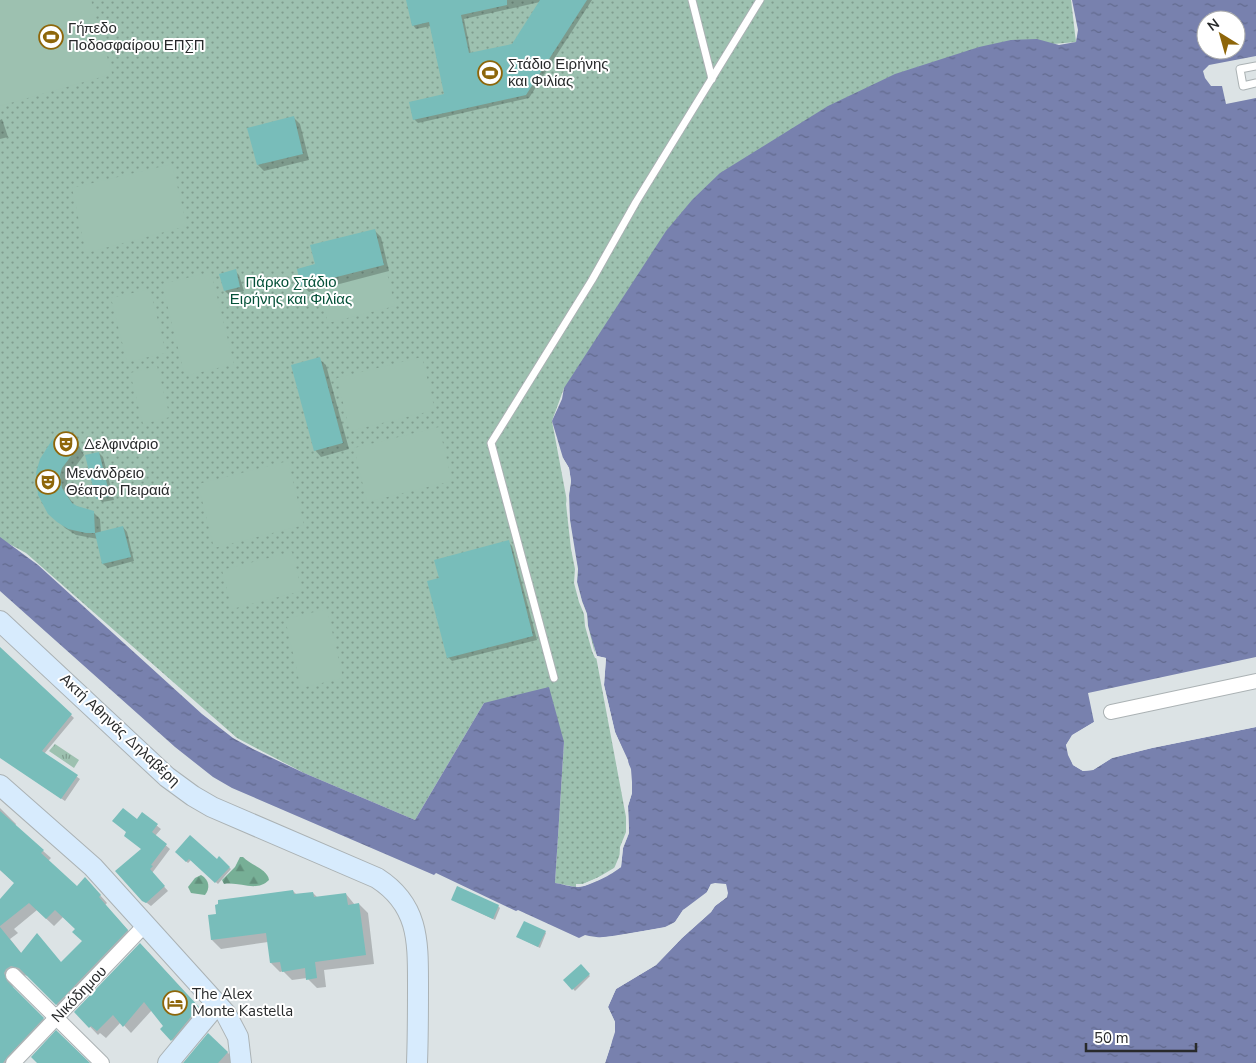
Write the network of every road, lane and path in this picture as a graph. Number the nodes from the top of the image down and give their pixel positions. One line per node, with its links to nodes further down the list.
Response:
1 (692, 0): 4 (lane)
2 (760, 0): 4 (lane)
3 (1256, 66): 5 (lane)
4 (712, 80): 7 (lane)
5 (1256, 83)
6 (0, 621): 19 (street, Ακτή Αθηνάς Δηλαβέρη)
7 (554, 678)
8 (1256, 681): 9 (street)
9 (1111, 712)
10 (0, 785): 11 (street)
11 (145, 925): 13 (street); 14 (street, Νικόδημου)
12 (13, 975): 14 (street)
13 (217, 1004): 17 (street); 18 (street)
14 (56, 1018): 15 (street, Νικόδημου); 16 (street)
15 (13, 1063)
16 (102, 1063)
17 (168, 1063)
18 (241, 1063)
19 (417, 1063)

